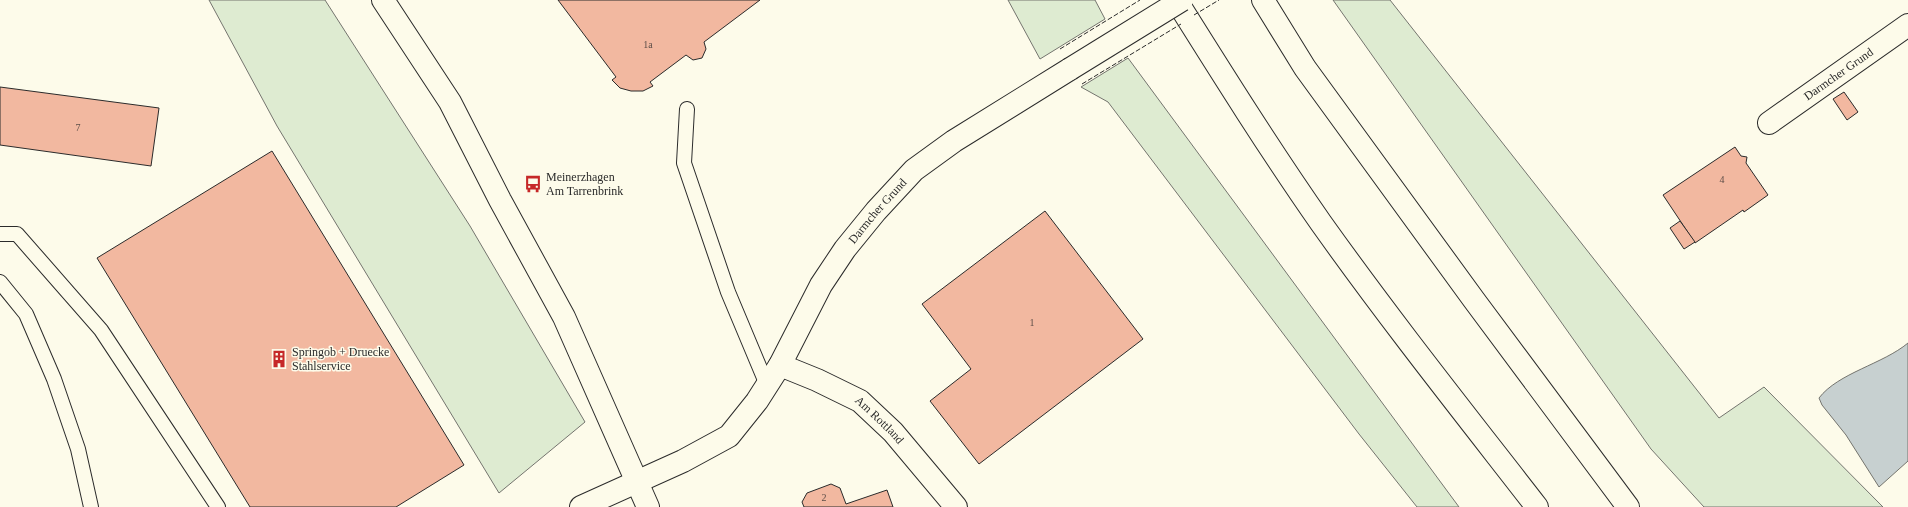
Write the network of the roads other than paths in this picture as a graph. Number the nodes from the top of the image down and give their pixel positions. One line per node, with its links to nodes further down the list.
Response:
1 (383, 0): 12 (main road)
2 (1176, 0): 18 (main road)
3 (1182, 0): 10 (main road, Darmcher Grund, bridge)
4 (1263, 0): 19 (main road)
5 (1908, 26): 7 (main road, Darmcher Grund)
6 (687, 109): 11 (lane)
7 (1769, 123)
8 (0, 234): 14 (lane)
9 (0, 282): 13 (lane)
10 (780, 365): 11 (main road, Darmcher Grund); 17 (main road, Am Rottland)
11 (767, 385): 12 (main road, Darmcher Grund)
12 (638, 481): 15 (main road, Darmcher Grund); 16 (main road)
13 (91, 507)
14 (218, 507)
15 (581, 507)
16 (648, 507)
17 (956, 507)
18 (1537, 507)
19 (1628, 507)

